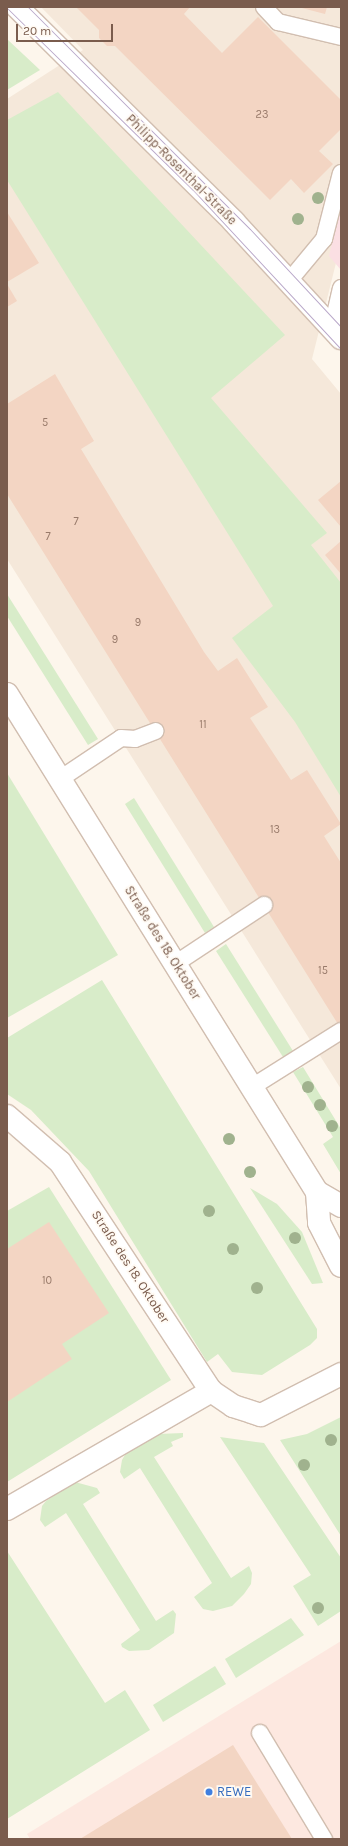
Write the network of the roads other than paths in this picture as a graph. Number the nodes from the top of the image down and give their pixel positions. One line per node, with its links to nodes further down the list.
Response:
1 (17, 7): 5 (street, Philipp-Rosenthal-Straße)
2 (264, 7): 3 (lane)
3 (341, 37)
4 (341, 173): 5 (lane)
5 (289, 281): 7 (street, Philipp-Rosenthal-Straße)
6 (341, 288): 7 (lane)
7 (336, 332)
8 (7, 694): 10 (street, Straße des 18. Oktober)
9 (156, 731): 10 (lane)
10 (60, 779): 12 (street, Straße des 18. Oktober)
11 (264, 905): 12 (lane)
12 (175, 964): 14 (street, Straße des 18. Oktober)
13 (341, 1031): 14 (lane)
14 (252, 1087): 16 (street, Straße des 18. Oktober)
15 (7, 1116): 20 (street, Straße des 18. Oktober)
16 (317, 1192): 17 (street, Straße des 18. Oktober); 18 (street, Straße des 18. Oktober)
17 (341, 1206)
18 (341, 1266)
19 (341, 1374): 20 (street, Straße des 18. Oktober)
20 (211, 1391): 21 (street)
21 (7, 1509)
22 (260, 1733): 23 (lane)
23 (324, 1839)

